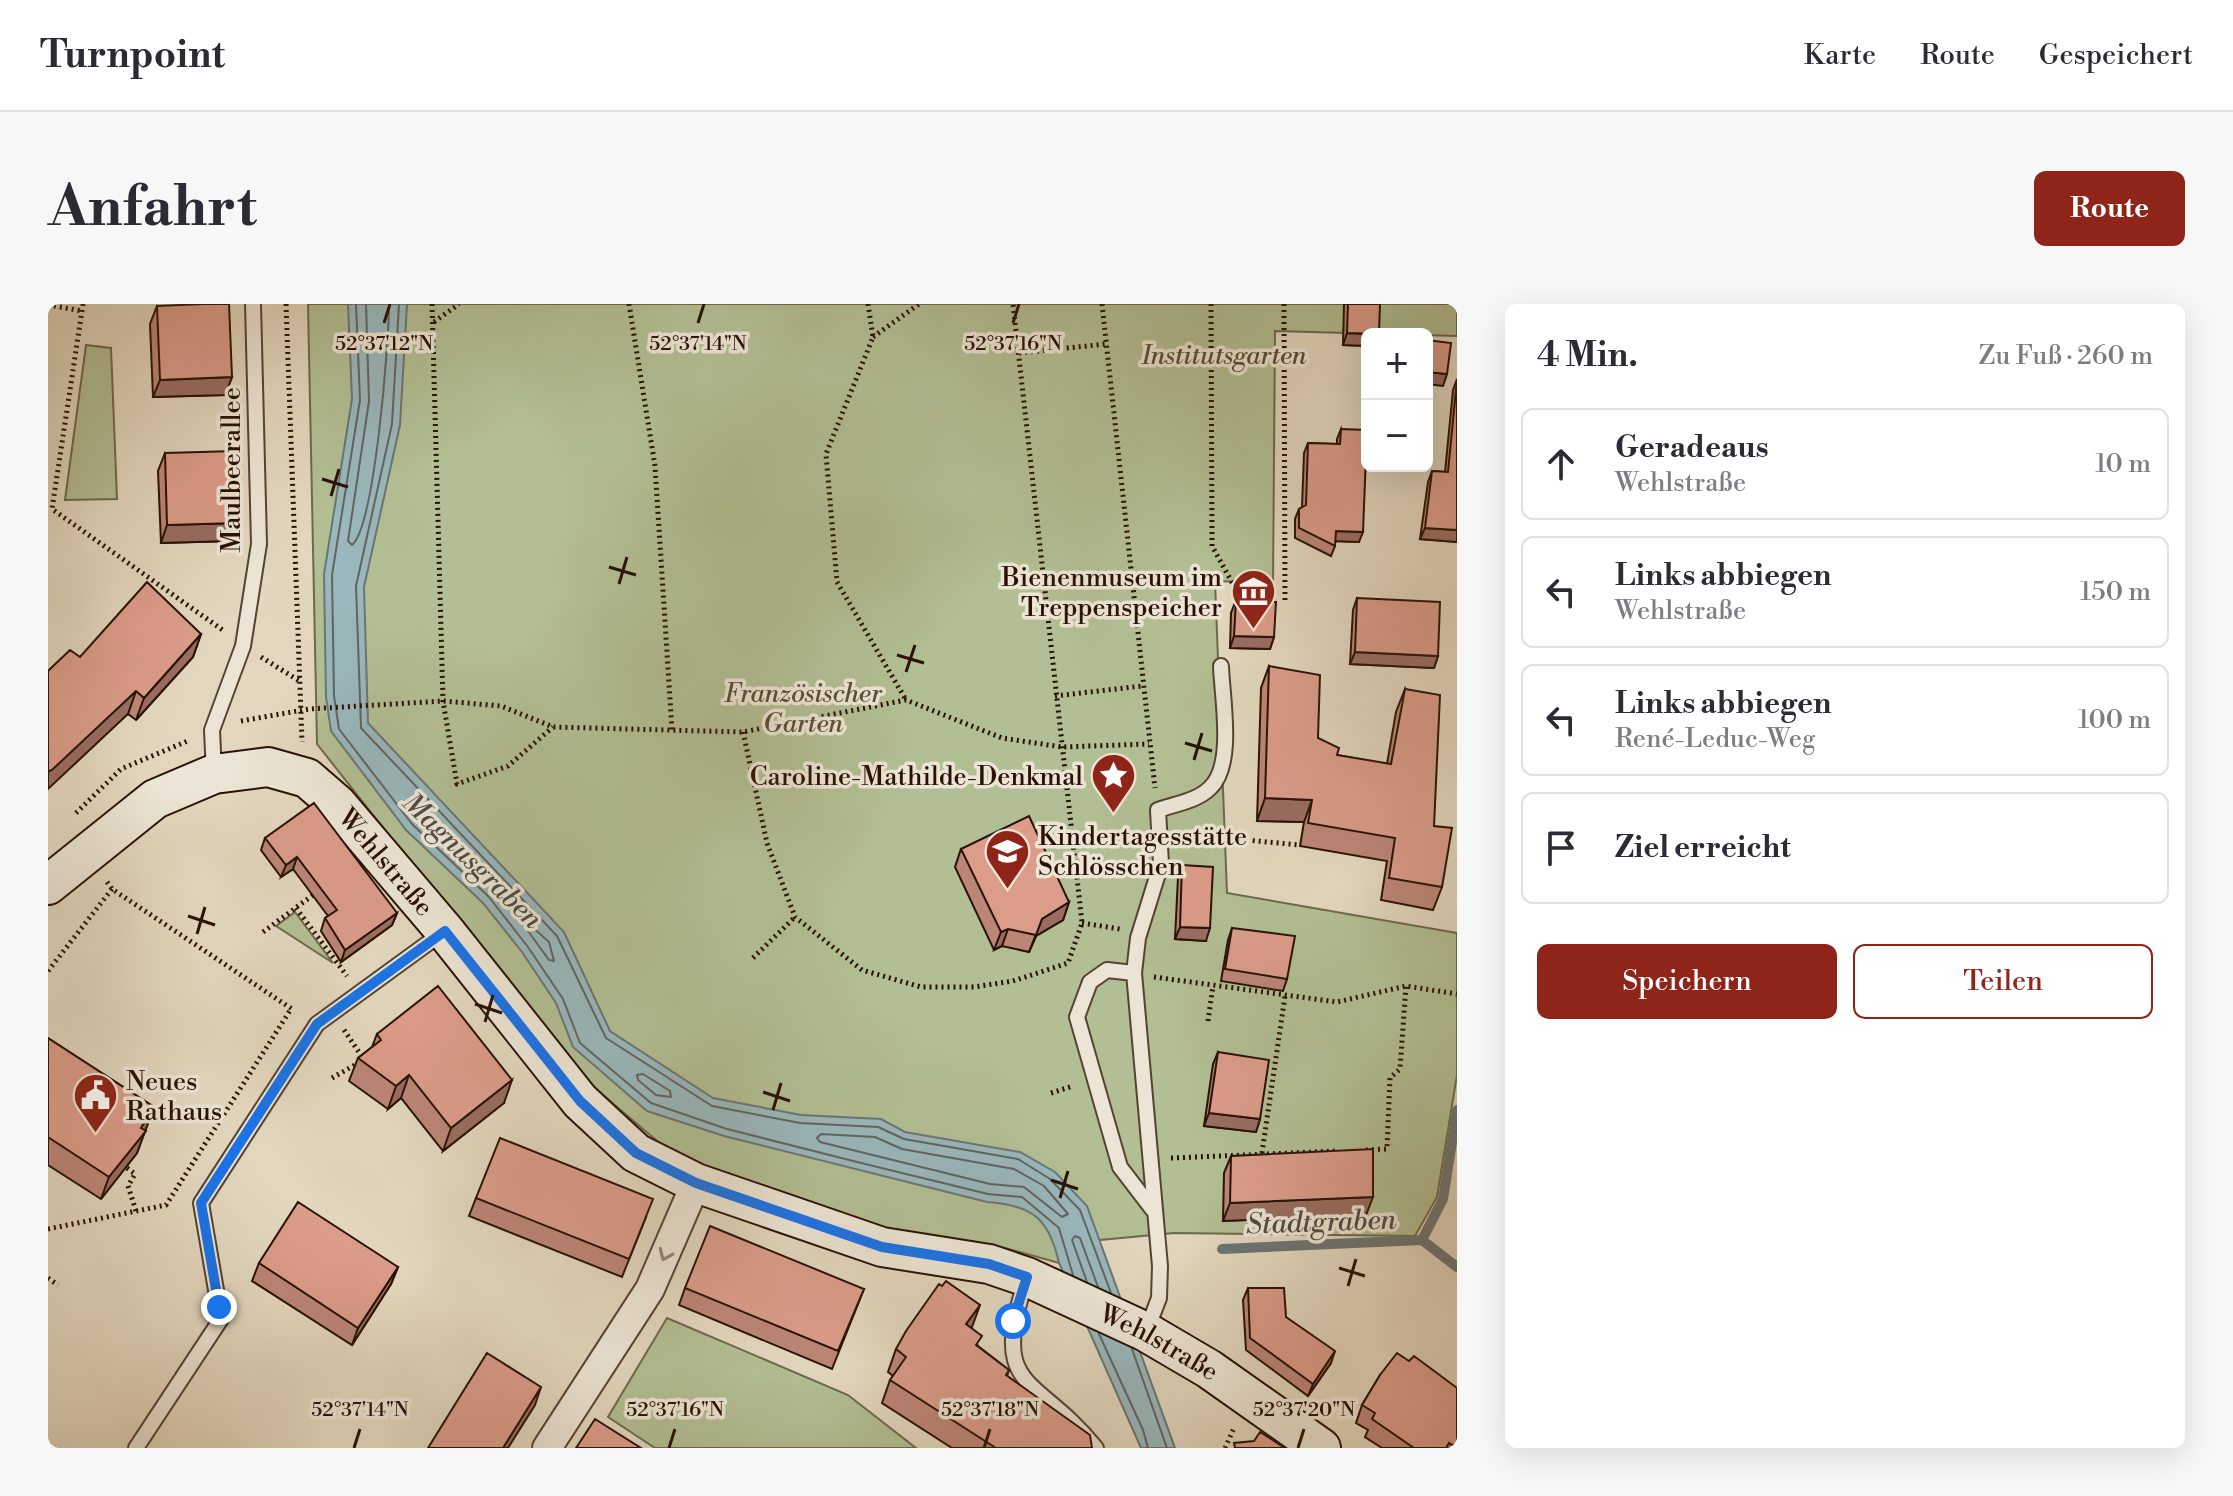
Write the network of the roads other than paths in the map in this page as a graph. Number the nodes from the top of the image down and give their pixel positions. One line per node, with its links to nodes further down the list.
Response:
1 (253, 304): 3 (lane, Maulbeerallee)
2 (1221, 666): 6 (lane)
3 (214, 774): 4 (street, Wehlstraße); 5 (street, Wehlstraße)
4 (48, 885)
5 (445, 931): 7 (street, Wehlstraße); 11 (lane)
6 (1134, 973): 8 (lane); 8 (lane)
7 (696, 1183): 9 (street, Wehlstraße); 12 (street, one-way to 12)
8 (1153, 1210): 10 (lane)
9 (1027, 1277): 10 (street, Wehlstraße); 13 (lane)
10 (1143, 1331): 14 (street, Wehlstraße)
11 (136, 1448)
12 (547, 1448)
13 (1096, 1448)
14 (1321, 1448)

